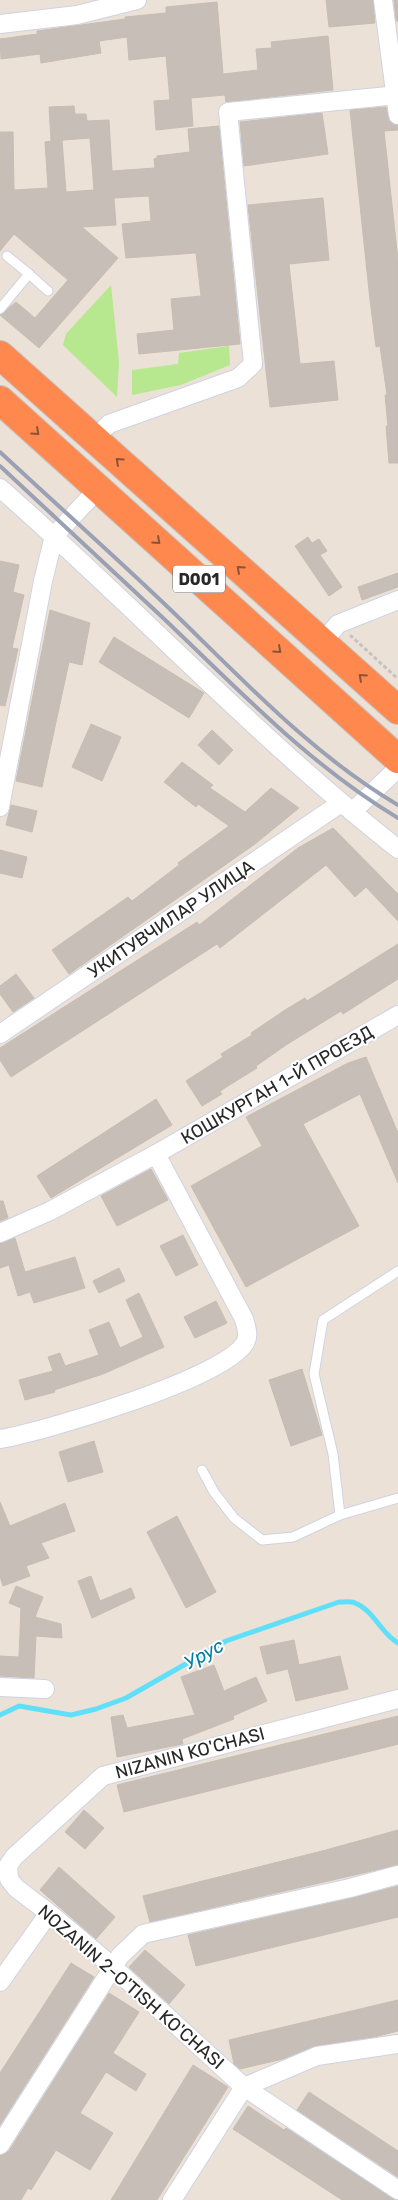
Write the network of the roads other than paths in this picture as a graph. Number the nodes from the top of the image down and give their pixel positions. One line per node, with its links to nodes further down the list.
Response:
1 (137, 0): 3 (street)
2 (383, 0): 4 (street)
3 (0, 24)
4 (397, 95): 5 (street); 12 (street)
5 (398, 116)
6 (7, 256): 7 (lane)
7 (29, 274): 8 (lane); 9 (lane)
8 (48, 291)
9 (0, 309)
10 (0, 356): 12 (highway, D001)
11 (0, 400): 14 (highway, D001, one-way to 14)
12 (94, 439): 17 (highway, D001, one-way to 12)
13 (0, 488): 15 (street)
14 (99, 488): 15 (street); 19 (highway, D001, one-way to 19)
15 (54, 536): 21 (street); 22 (street)
16 (398, 600): 17 (street)
17 (322, 643): 18 (highway, D001, one-way to 17)
18 (398, 710)
19 (398, 759)
20 (398, 768): 22 (street, УКИТУВЧИЛАР УЛИЦА)
21 (0, 807)
22 (346, 808): 23 (street); 25 (street, УКИТУВЧИЛАР УЛИЦА)
23 (398, 849)
24 (398, 1015): 26 (street, КОШКУРГАН 1-Й ПРОЕЗД)
25 (0, 1034)
26 (156, 1154): 27 (street, КОШКУРГАН 1-Й ПРОЕЗД); 29 (street)
27 (0, 1233)
28 (398, 1271): 32 (lane)
29 (0, 1439)
30 (202, 1470): 32 (lane)
31 (398, 1498): 32 (lane)
32 (340, 1515)
33 (0, 1687): 34 (street)
34 (45, 1689)
35 (398, 1699): 37 (street, NIZANIN KO'CHASI)
36 (398, 1875): 39 (street)
37 (16, 1888): 38 (street, NOZANIN 2-O'TISH KO'CHASI)
38 (49, 1913): 39 (street, NOZANIN 2-O'TISH KO'CHASI); 40 (street)
39 (113, 1967): 42 (street, NOZANIN 2-O'TISH KO'CHASI); 43 (street)
40 (0, 1982)
41 (398, 2044): 42 (street)
42 (244, 2087): 44 (street, NOZANIN 2-O'TISH KO'CHASI); 45 (street)
43 (0, 2145)
44 (398, 2190)
45 (172, 2200)

